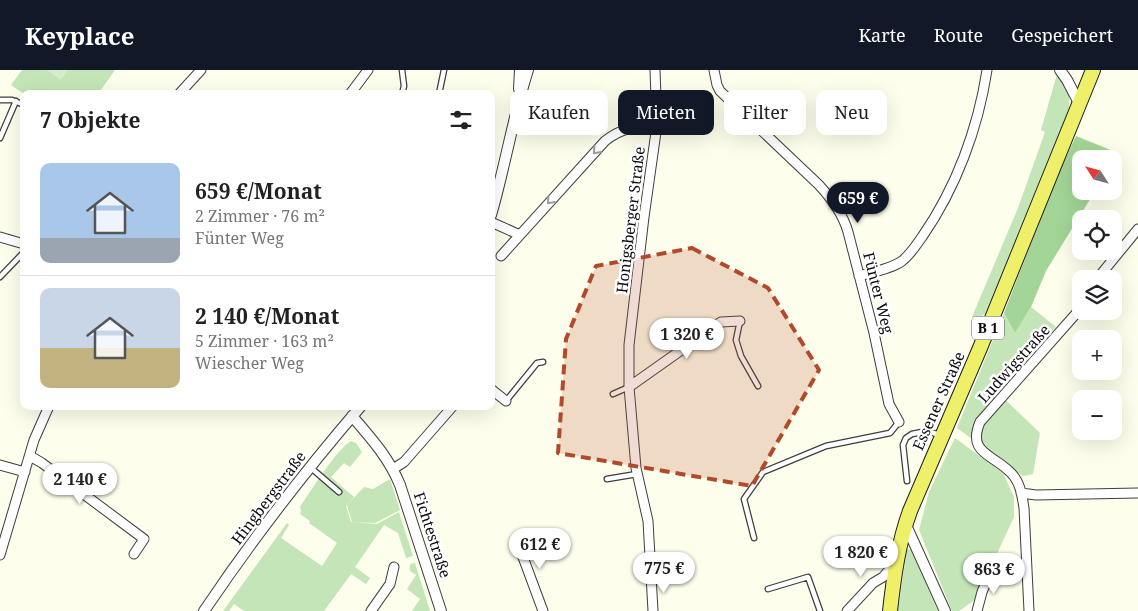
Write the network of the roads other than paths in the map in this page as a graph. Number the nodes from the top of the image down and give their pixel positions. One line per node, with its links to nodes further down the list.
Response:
1 (202, 70): 12 (street)
2 (368, 70): 13 (street)
3 (402, 70): 14 (lane)
4 (444, 70): 15 (lane)
5 (520, 70): 16 (street)
6 (528, 70): 17 (street)
7 (655, 70): 18 (street, Honigsberger Straße)
8 (987, 70): 36 (street)
9 (1060, 70): 22 (street)
10 (1093, 70): 22 (main road, Essener Straße / B 1)
11 (715, 74): 36 (street, Fünter Weg)
12 (183, 90)
13 (353, 90)
14 (403, 90)
15 (441, 90)
16 (519, 90)
17 (522, 90)
18 (656, 90)
19 (0, 100): 20 (lane)
20 (16, 101): 21 (lane); 26 (lane)
21 (20, 102)
22 (1079, 103): 51 (main road, Essener Straße / B 1)
23 (618, 132): 30 (street, one-way to 30)
24 (511, 135): 27 (street)
25 (656, 135): 42 (street, Honigsberger Straße)
26 (0, 138)
27 (495, 200)
28 (495, 224): 30 (street)
29 (1138, 229): 35 (street)
30 (520, 234): 34 (street)
31 (0, 237): 32 (street)
32 (20, 243)
33 (20, 256): 37 (lane)
34 (501, 256)
35 (1104, 270)
36 (859, 276): 50 (street, Fünter Weg)
37 (0, 277)
38 (1072, 318): 61 (street, Ludwigstraße)
39 (740, 321): 41 (lane); 42 (street)
40 (543, 362): 45 (lane)
41 (758, 386)
42 (630, 387): 44 (lane); 57 (street, Honigsberger Straße)
43 (495, 392): 45 (street)
44 (613, 394)
45 (506, 401)
46 (47, 410): 52 (street)
47 (357, 410): 49 (street, Hingbergstraße)
48 (450, 410): 55 (street)
49 (352, 416): 54 (street, Hingbergstraße); 55 (street, Fichtestraße)
50 (900, 422): 64 (lane)
51 (942, 436): 59 (lane); 63 (main road, Essener Straße / B 1)
52 (30, 456): 56 (street); 66 (street)
53 (0, 465): 56 (street)
54 (310, 467): 60 (lane); 73 (street, Hingbergstraße)
55 (393, 468): 75 (street, Fichtestraße)
56 (24, 472): 67 (street)
57 (637, 474): 58 (lane); 77 (street, Honigsberger Straße)
58 (607, 479)
59 (907, 481)
60 (339, 492)
61 (1021, 493): 62 (street); 83 (street)
62 (1138, 493)
63 (905, 523): 69 (main road, Essener Straße / B 1); 81 (street)
64 (754, 538)
65 (517, 540): 76 (street)
66 (134, 554)
67 (0, 555)
68 (982, 557): 71 (lane)
69 (895, 563): 79 (street); 80 (main road, Essener Straße / B 1)
70 (394, 567): 74 (street)
71 (991, 571): 82 (street)
72 (768, 589): 78 (lane)
73 (204, 611)
74 (371, 611)
75 (441, 611)
76 (543, 611)
77 (653, 611)
78 (820, 611)
79 (847, 611)
80 (890, 611)
81 (944, 611)
82 (976, 611)
83 (1029, 611)

